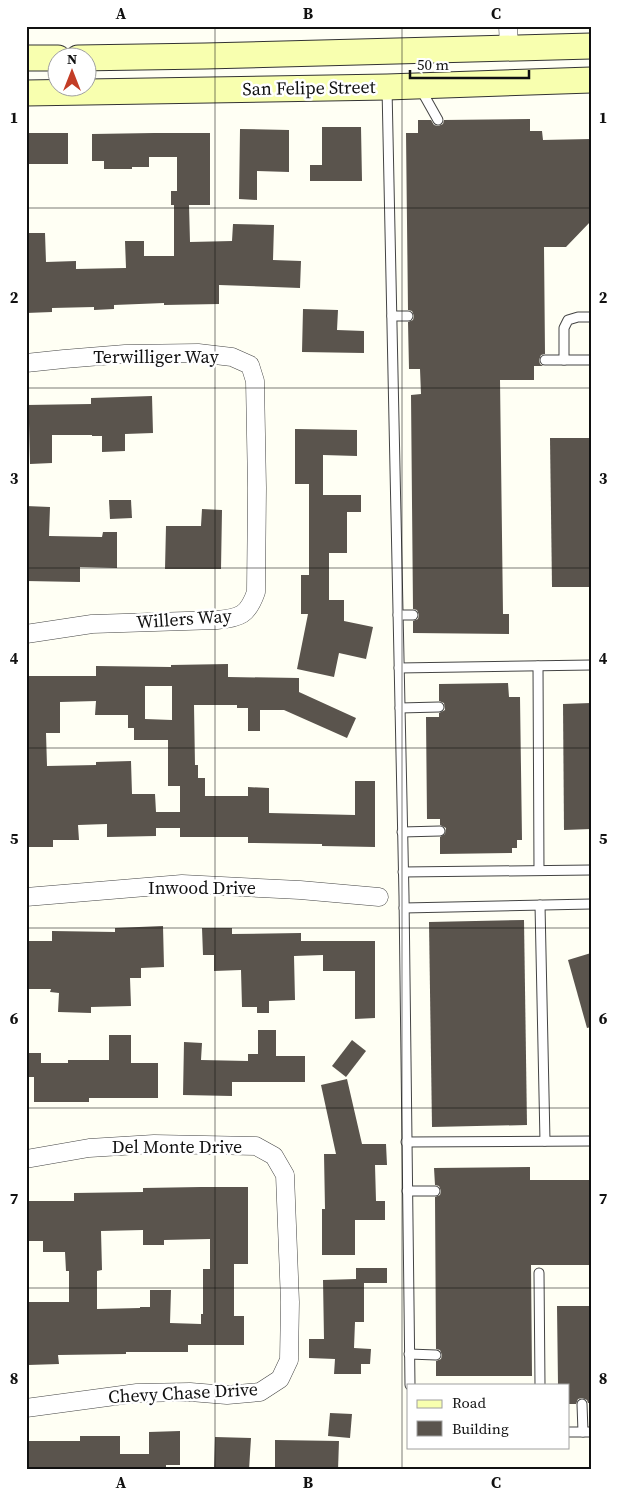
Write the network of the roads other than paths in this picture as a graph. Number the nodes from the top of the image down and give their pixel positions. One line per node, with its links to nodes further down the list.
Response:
1 (509, 37): 2 (main road, San Felipe Street); 3 (main road, San Felipe Street)
2 (591, 46)
3 (385, 52): 4 (main road, San Felipe Street); 10 (main road)
4 (144, 56): 5 (main road, San Felipe Street); 11 (main road)
5 (98, 57)
6 (26, 58): 7 (main road)
7 (48, 58)
8 (591, 80): 9 (main road, San Felipe Street)
9 (418, 86): 10 (main road, San Felipe Street); 13 (lane)
10 (387, 87): 11 (main road, San Felipe Street); 14 (lane)
11 (144, 91): 12 (main road, San Felipe Street)
12 (26, 93)
13 (438, 120)
14 (392, 316): 15 (lane); 22 (lane)
15 (408, 316)
16 (591, 317): 18 (lane)
17 (545, 360): 18 (lane)
18 (564, 360): 19 (lane)
19 (591, 360)
20 (26, 363): 21 (street, Terwilliger Way)
21 (257, 488): 24 (street, Willers Way)
22 (398, 615): 23 (lane); 27 (lane)
23 (413, 615)
24 (26, 634)
25 (591, 665): 26 (lane)
26 (538, 666): 27 (lane); 32 (lane)
27 (399, 668): 29 (lane)
28 (439, 707): 29 (lane)
29 (400, 708): 31 (lane)
30 (440, 831): 31 (lane)
31 (402, 832): 34 (lane)
32 (539, 870): 33 (lane); 34 (lane)
33 (591, 870)
34 (403, 872): 39 (lane)
35 (26, 897): 36 (street, Inwood Drive)
36 (379, 897)
37 (591, 904): 38 (lane)
38 (540, 905): 39 (lane); 40 (lane)
39 (404, 908): 42 (lane)
40 (545, 1141): 41 (lane); 42 (lane)
41 (591, 1141)
42 (406, 1142): 44 (lane)
43 (26, 1159): 46 (street, Del Monte Drive)
44 (407, 1191): 45 (lane); 48 (lane)
45 (435, 1191)
46 (289, 1264): 53 (street, Chevy Chase Drive)
47 (539, 1273): 51 (lane)
48 (409, 1354): 49 (lane); 50 (lane)
49 (436, 1355)
50 (410, 1384)
51 (540, 1384)
52 (582, 1404): 55 (lane)
53 (26, 1408)
54 (570, 1432): 55 (lane)
55 (587, 1432)

